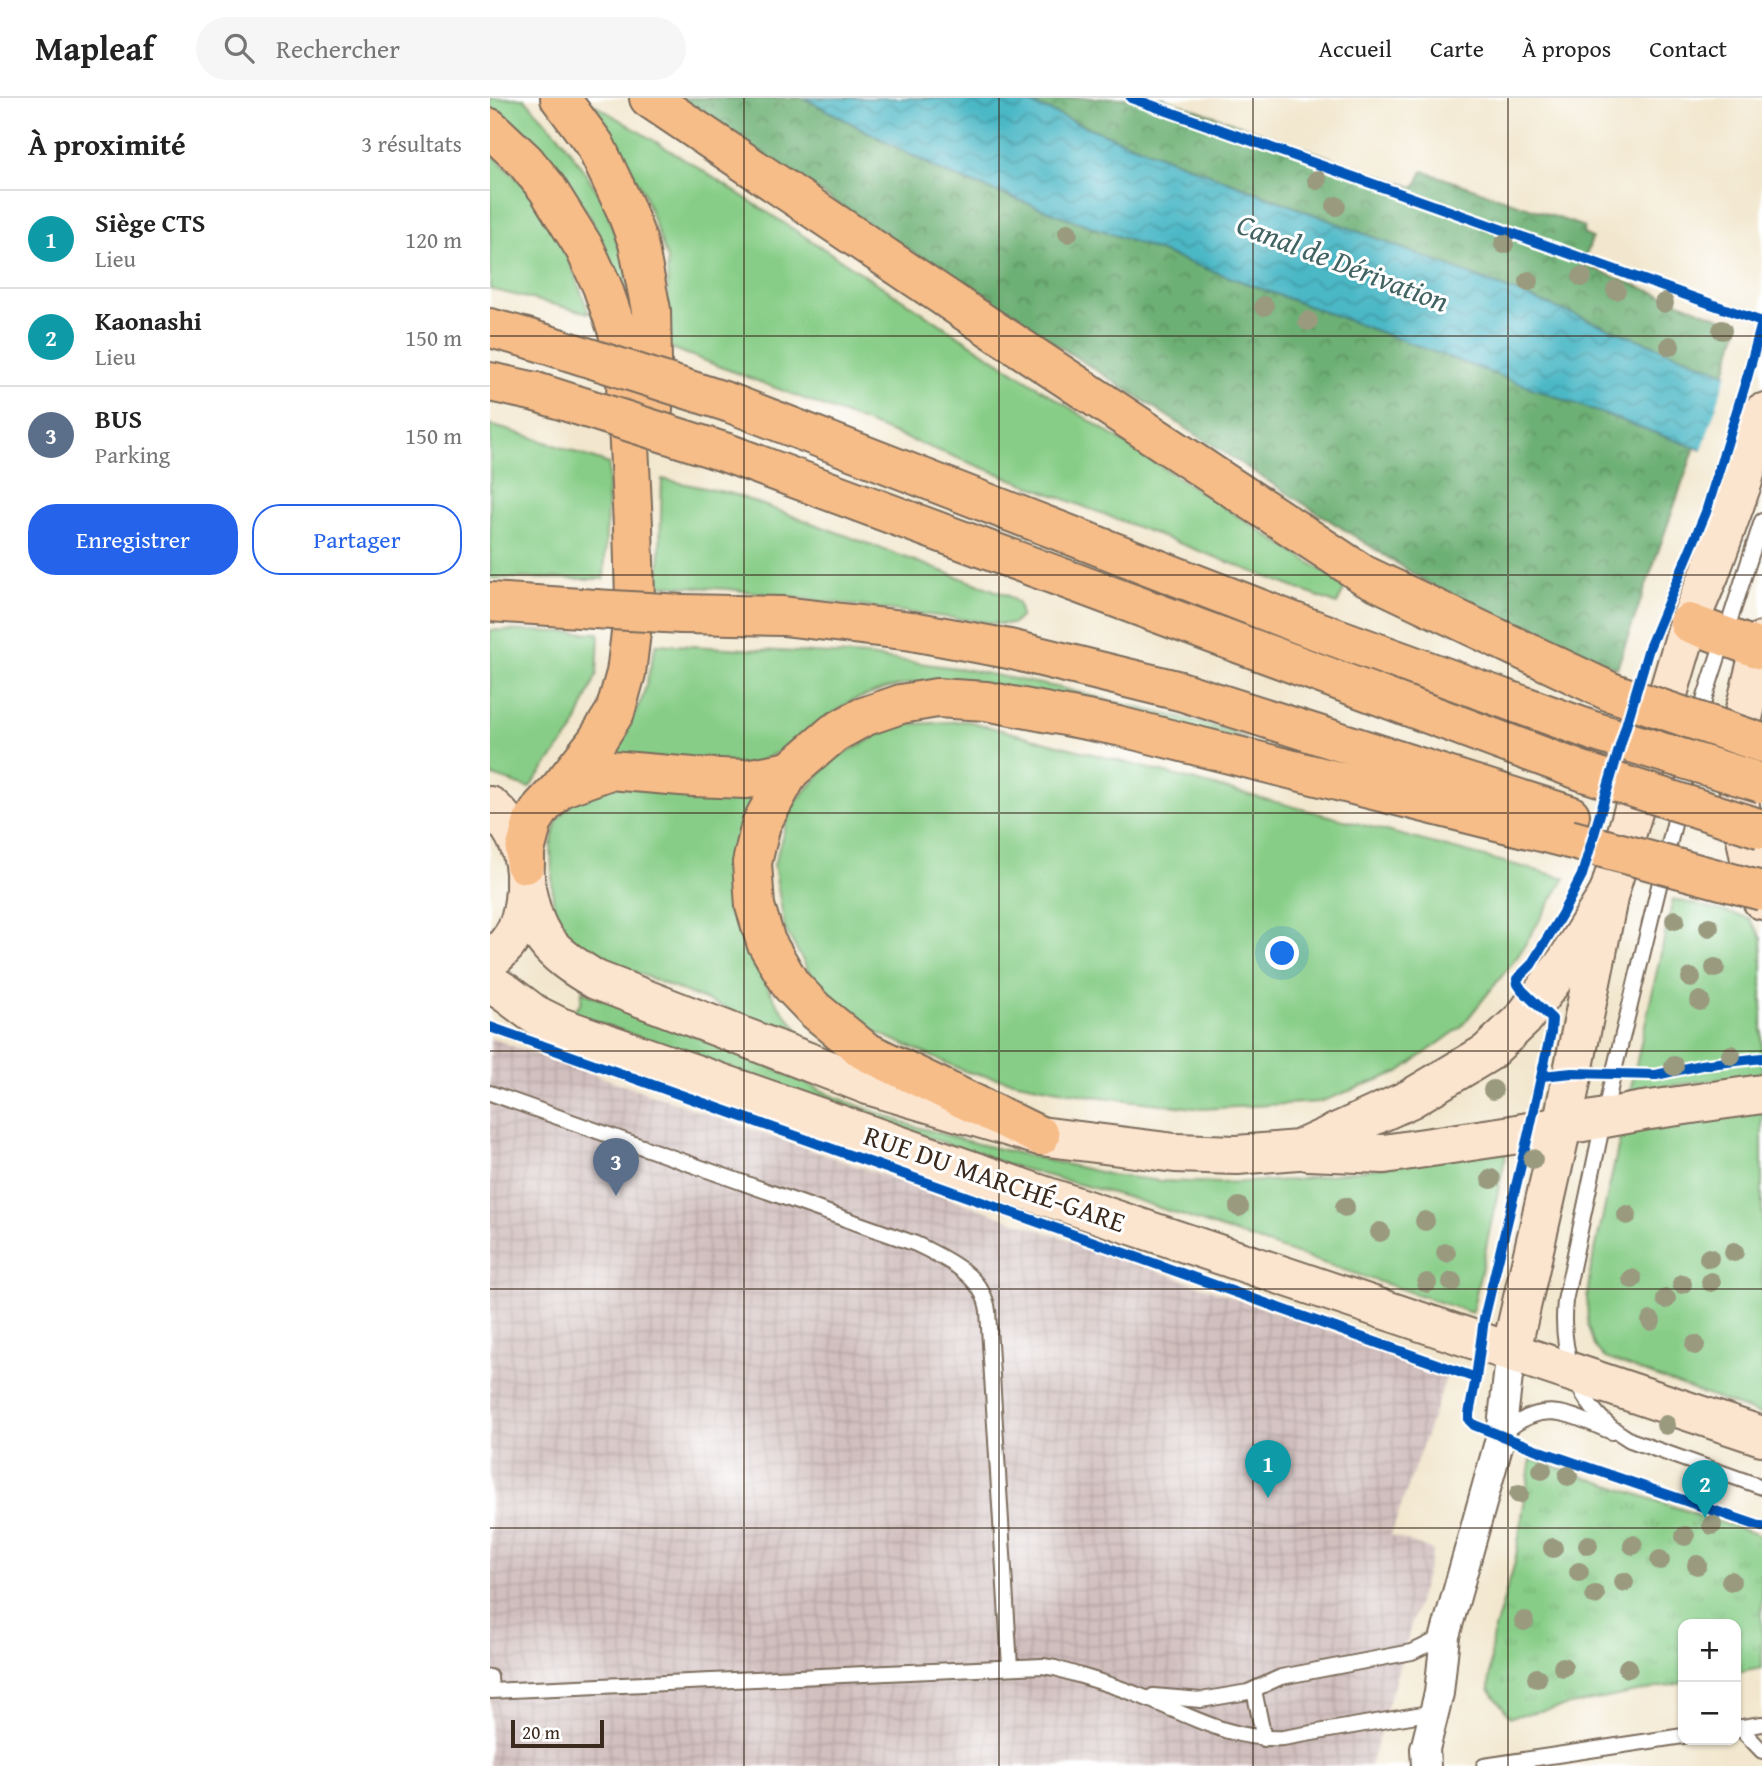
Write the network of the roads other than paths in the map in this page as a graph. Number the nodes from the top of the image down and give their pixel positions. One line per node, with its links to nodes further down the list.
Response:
1 (560, 98): 8 (highway)
2 (649, 98): 12 (highway, bridge)
3 (490, 128): 8 (highway)
4 (490, 328): 14 (highway, bridge)
5 (490, 382): 18 (highway, bridge)
6 (1762, 413): 10 (main road)
7 (1762, 521): 11 (lane)
8 (633, 526): 15 (highway)
9 (490, 602): 17 (highway, bridge)
10 (1689, 623): 11 (highway); 22 (main road)
11 (1752, 644): 23 (main road); 28 (lane)
12 (1762, 743)
13 (790, 771): 15 (highway); 17 (highway); 30 (highway)
14 (1762, 783)
15 (560, 788): 20 (highway)
16 (490, 806): 20 (main road)
17 (1572, 828): 19 (highway); 21 (highway, bridge)
18 (1762, 829)
19 (1762, 869)
20 (525, 872): 24 (main road); 30 (main road)
21 (1762, 891)
22 (1609, 893): 29 (main road); 31 (main road)
23 (1762, 900)
24 (490, 960)
25 (490, 983): 32 (main road, RUE DU MARCHÉ-GARE)
26 (490, 1093): 39 (lane)
27 (1762, 1094): 28 (main road)
28 (1605, 1118): 29 (main road); 33 (lane)
29 (1562, 1126): 31 (main road); 32 (main road)
30 (1040, 1136): 31 (main road)
31 (1298, 1150)
32 (1511, 1351): 33 (main road, RUE DU MARCHÉ-GARE); 34 (street)
33 (1572, 1371): 35 (main road, RUE DU MARCHÉ-GARE); 36 (lane)
34 (1501, 1435): 36 (lane); 38 (street)
35 (1762, 1436)
36 (1630, 1440): 37 (lane)
37 (1762, 1487)
38 (1445, 1636): 41 (lane); 43 (street)
39 (1010, 1667): 40 (lane); 42 (lane)
40 (490, 1687)
41 (1254, 1690): 42 (lane); 48 (lane)
42 (1137, 1694): 48 (lane)
43 (1434, 1712): 48 (lane); 50 (street)
44 (1762, 1724): 45 (lane)
45 (1741, 1728)
46 (1741, 1731): 49 (lane)
47 (1678, 1737): 51 (lane)
48 (1264, 1739)
49 (1762, 1751)
50 (1426, 1766)
51 (1484, 1766)

